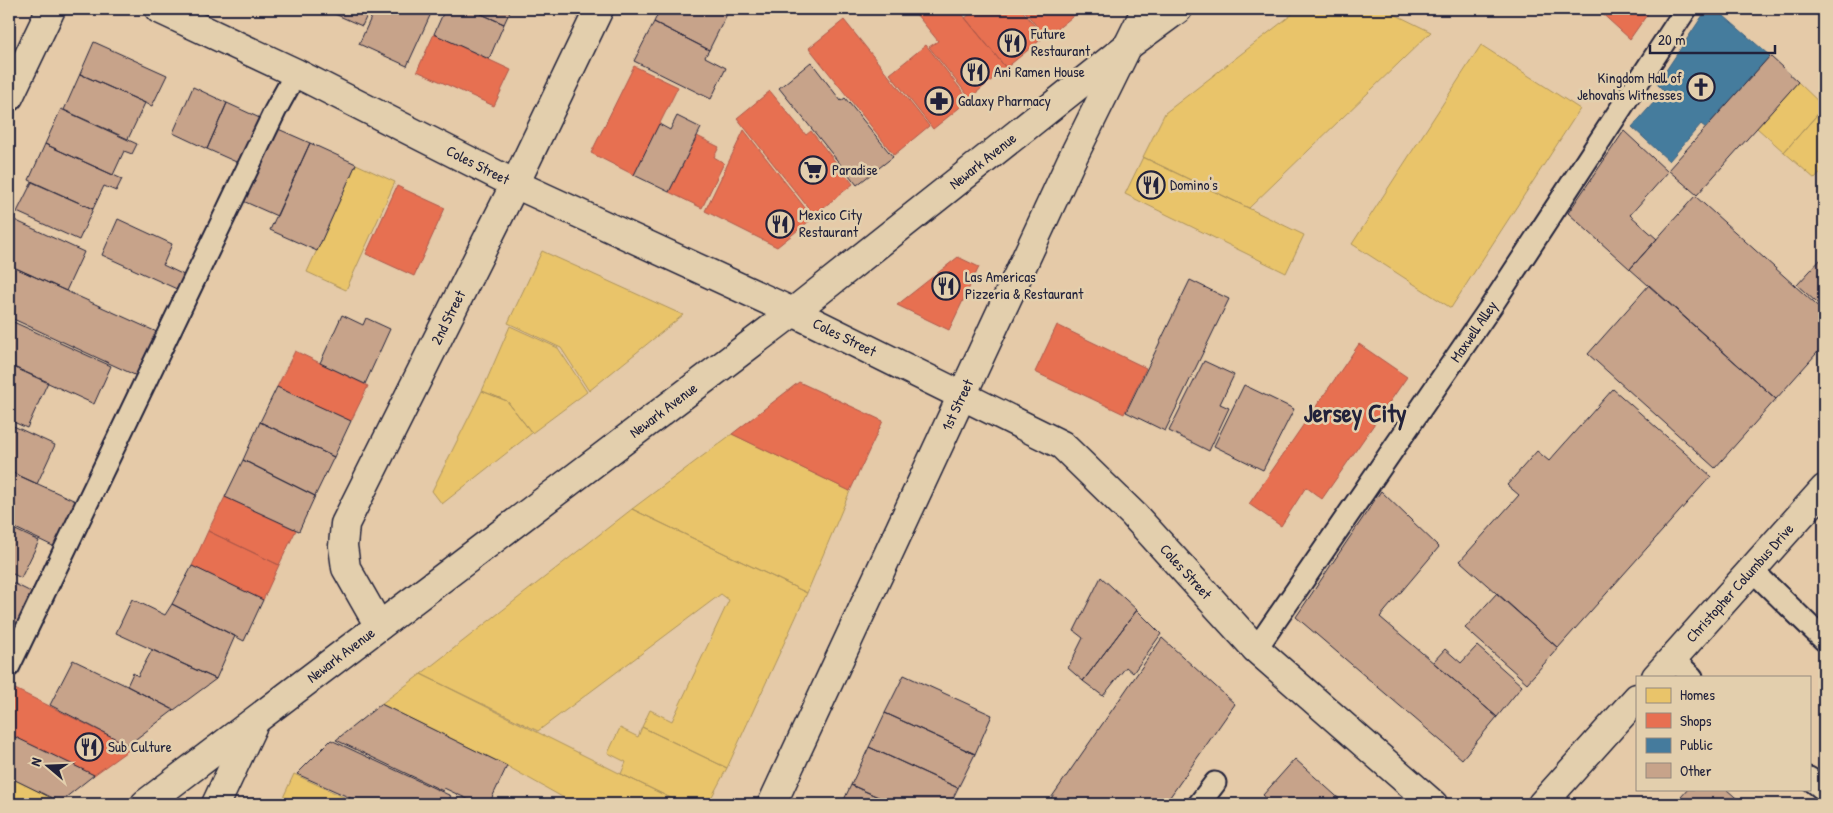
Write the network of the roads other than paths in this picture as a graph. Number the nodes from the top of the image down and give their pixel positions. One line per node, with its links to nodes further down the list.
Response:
1 (51, 9): 9 (street)
2 (159, 9): 8 (street, Coles Street)
3 (599, 9): 10 (street, 2nd Street)
4 (1146, 9): 7 (street, 1st Street)
5 (1178, 9): 7 (street, Newark Avenue)
6 (1686, 9): 17 (lane, Maxwell Alley)
7 (1129, 44): 11 (street, Newark Avenue); 12 (street, 1st Street)
8 (296, 73): 10 (street, Coles Street); 18 (lane)
9 (9, 98)
10 (515, 184): 11 (street, Coles Street); 15 (street, 2nd Street)
11 (793, 312): 12 (street, Coles Street); 15 (street, Newark Avenue)
12 (963, 398): 17 (street, Coles Street); 28 (street, 1st Street)
13 (1824, 489): 14 (street, Christopher Columbus Drive)
14 (1752, 570): 16 (lane); 19 (street, Christopher Columbus Drive)
15 (379, 626): 22 (street, Newark Avenue)
16 (1824, 640)
17 (1256, 649): 30 (street, Coles Street)
18 (9, 666)
19 (1664, 668): 20 (lane)
20 (1689, 676)
21 (1636, 699): 31 (street)
22 (254, 723): 26 (street, Newark Avenue); 27 (street)
23 (1810, 779): 25 (lane)
24 (1215, 783): 29 (lane)
25 (1824, 790)
26 (145, 804)
27 (216, 804)
28 (772, 804)
29 (1199, 804)
30 (1433, 804)
31 (1542, 804)

